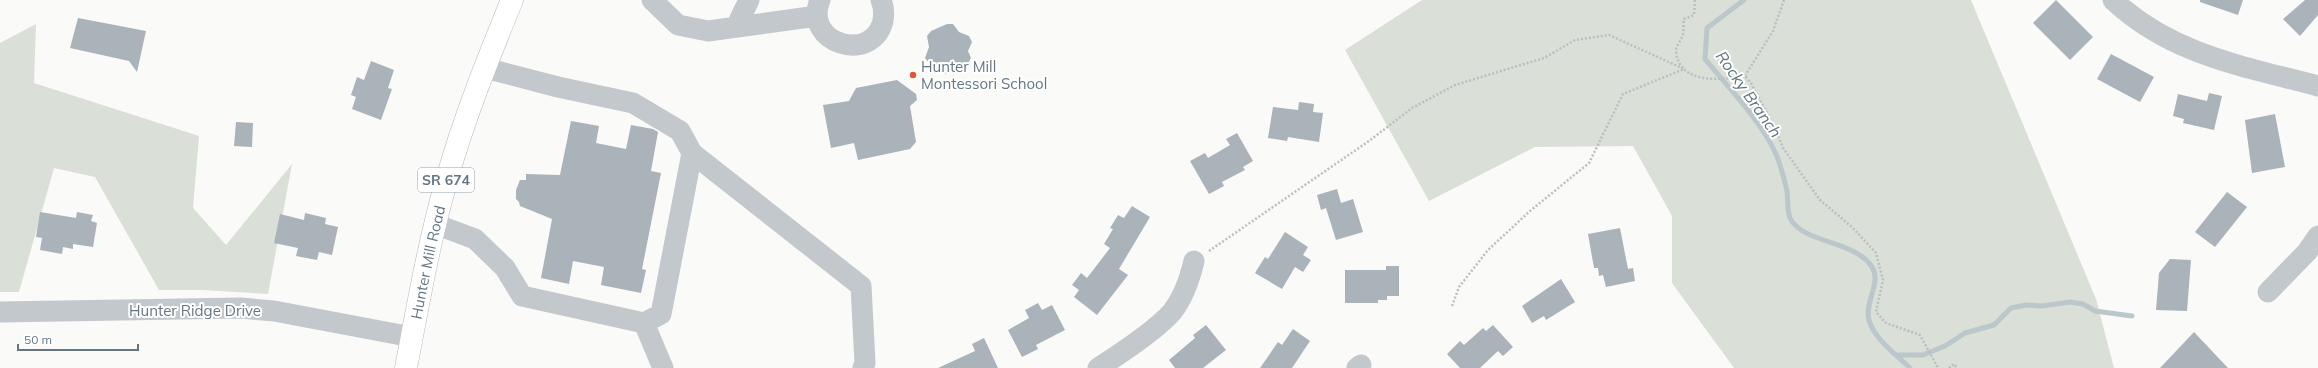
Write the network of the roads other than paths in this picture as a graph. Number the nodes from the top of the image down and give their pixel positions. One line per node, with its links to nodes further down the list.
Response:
1 (512, 0): 8 (main road, Hunter Mill Road / SR 674)
2 (652, 0): 7 (street)
3 (749, 0): 7 (street)
4 (881, 0): 6 (street)
5 (2113, 0): 9 (street)
6 (819, 8): 7 (street)
7 (736, 27)
8 (485, 68): 10 (street); 11 (main road, Hunter Mill Road / SR 674)
9 (2318, 86)
10 (692, 153): 16 (street); 20 (street)
11 (435, 224): 16 (street); 17 (main road, Hunter Mill Road / SR 674)
12 (2318, 236): 14 (street)
13 (1194, 261): 21 (street)
14 (2268, 292)
15 (0, 312): 17 (street, Hunter Ridge Drive)
16 (644, 323): 19 (street)
17 (412, 337): 18 (main road, Hunter Mill Road / SR 674)
18 (406, 368)
19 (663, 368)
20 (863, 368)
21 (1098, 368)

